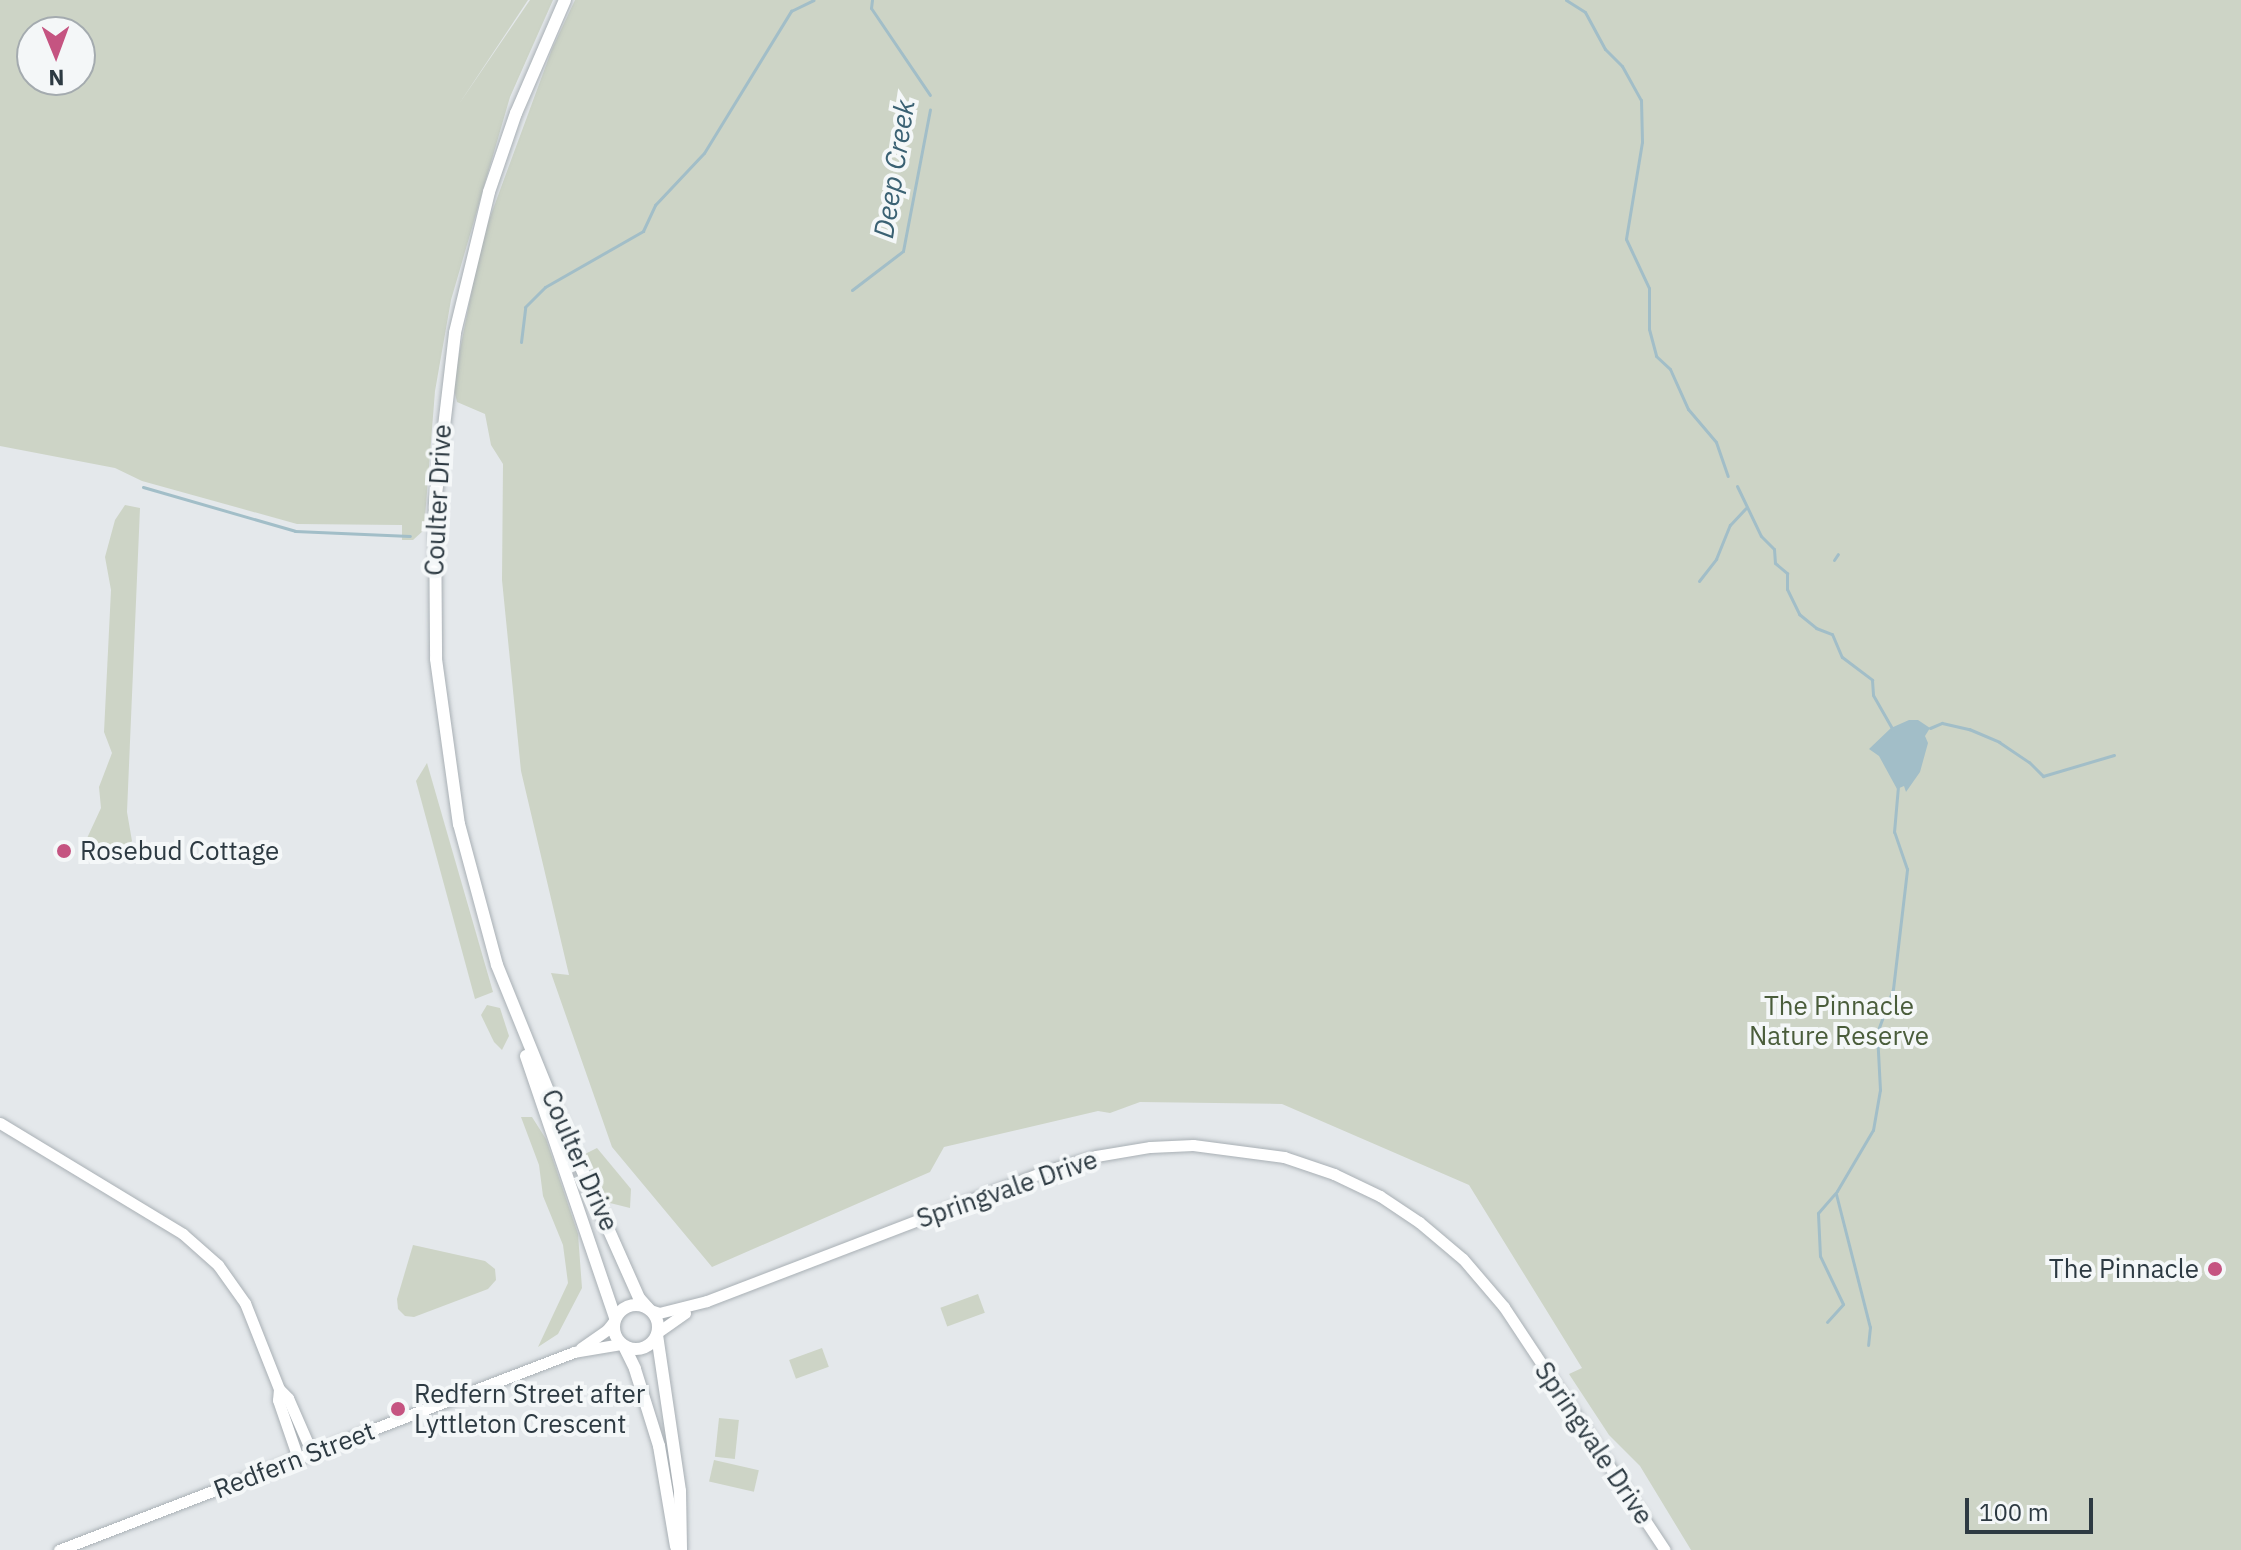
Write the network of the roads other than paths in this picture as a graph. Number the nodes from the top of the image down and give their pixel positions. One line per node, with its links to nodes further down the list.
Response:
1 (565, 0): 2 (main road, Coulter Drive)
2 (513, 1010): 5 (main road, Coulter Drive); 6 (main road, Coulter Drive)
3 (0, 1123): 10 (main road)
4 (707, 1301): 5 (main road, Springvale Drive); 7 (main road, Springvale Drive); 15 (main road, Springvale Drive)
5 (649, 1309): 6 (main road); 7 (main road)
6 (615, 1319): 8 (main road); 9 (main road, Redfern Street)
7 (657, 1333): 8 (main road); 14 (main road)
8 (622, 1345): 9 (main road, Redfern Street); 14 (main road)
9 (574, 1352): 11 (main road, Redfern Street)
10 (279, 1389): 11 (main road); 12 (main road)
11 (312, 1453): 12 (main road, Redfern Street)
12 (298, 1458): 13 (main road, Redfern Street)
13 (59, 1550)
14 (679, 1550)
15 (1665, 1550)

